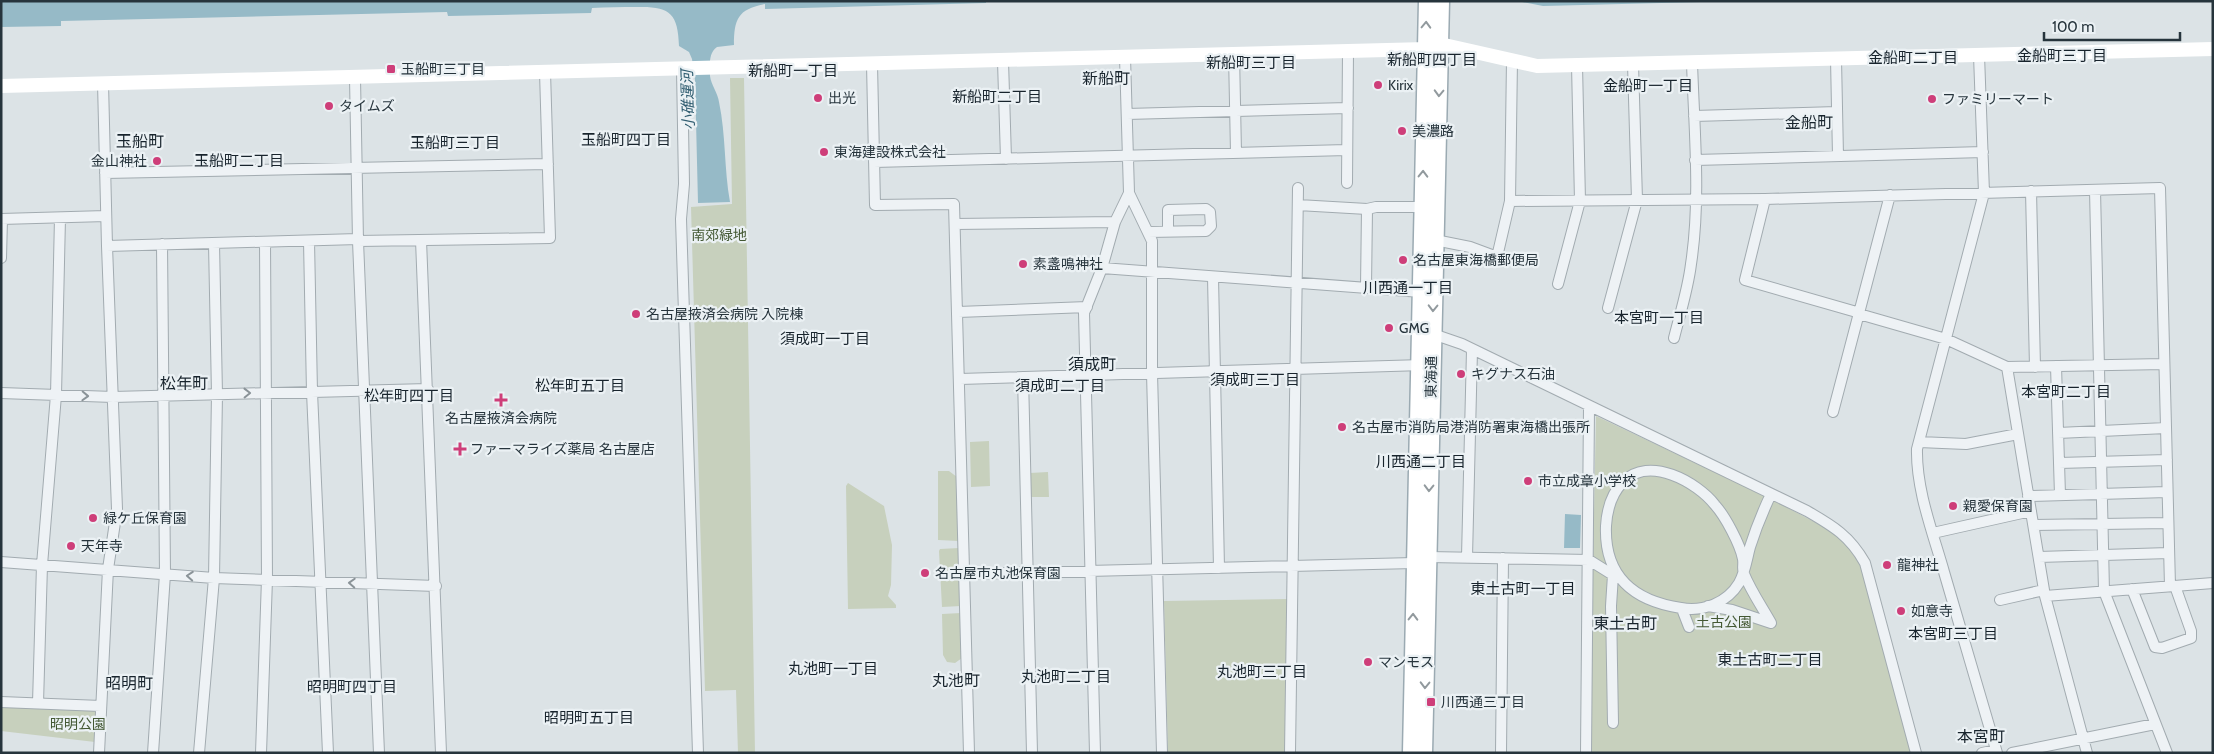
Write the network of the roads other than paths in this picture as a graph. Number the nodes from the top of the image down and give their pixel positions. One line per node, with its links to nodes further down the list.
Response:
1 (1427, 1): 3 (main road, one-way to 1)
2 (1440, 1): 3 (main road, 東海通)
3 (1433, 46): 5 (street); 10 (street); 50 (main road, one-way to 3); 61 (main road, 東海通, one-way to 61)
4 (2213, 48): 7 (street)
5 (1348, 51): 6 (street); 21 (street)
6 (1234, 54): 8 (street); 22 (street)
7 (1979, 55): 9 (street); 27 (street)
8 (1125, 57): 11 (street); 24 (street)
9 (1836, 59): 12 (street); 23 (street)
10 (1512, 60): 15 (street); 47 (street)
11 (1003, 61): 13 (street); 31 (street)
12 (1692, 62): 14 (street); 25 (street)
13 (872, 64): 16 (street); 33 (street)
14 (1633, 64): 15 (street); 45 (street)
15 (1577, 65): 48 (street)
16 (685, 69): 17 (street); 171 (street)
17 (545, 72): 18 (street); 34 (street)
18 (354, 78): 19 (street); 35 (street)
19 (104, 83): 20 (street); 36 (street)
20 (1, 86)
21 (1348, 108): 22 (street); 26 (street)
22 (1235, 112): 24 (street); 28 (street)
23 (1837, 112): 25 (street); 30 (street)
24 (1127, 114): 29 (street)
25 (1694, 116): 32 (street)
26 (1347, 150): 28 (street); 37 (street)
27 (1982, 152): 30 (street); 42 (street)
28 (1236, 153): 29 (street)
29 (1128, 155): 31 (street); 41 (street)
30 (1838, 156): 32 (street)
31 (1006, 159): 33 (street)
32 (1695, 160): 46 (street)
33 (874, 162): 56 (street)
34 (548, 164): 35 (street); 60 (street)
35 (356, 167): 36 (street); 59 (street)
36 (105, 173): 52 (street)
37 (1347, 183)
38 (1298, 188): 49 (street)
39 (2095, 190): 40 (street); 83 (street); 85 (street)
40 (2032, 192): 42 (street); 87 (street)
41 (1129, 193): 55 (street); 58 (street)
42 (1984, 193): 43 (street); 81 (street)
43 (1890, 195): 44 (street); 78 (street)
44 (1765, 198): 46 (street); 78 (street)
45 (1637, 200): 46 (street); 48 (street); 76 (street)
46 (1696, 200): 80 (street)
47 (1510, 201): 48 (street); 61 (street)
48 (1580, 201): 72 (street)
49 (1298, 205): 51 (street); 71 (street)
50 (1422, 207): 51 (street); 74 (main road)
51 (1367, 209): 73 (street)
52 (106, 216): 53 (street); 66 (street)
53 (60, 218): 54 (street); 101 (street)
54 (2, 219): 67 (street)
55 (1115, 222): 56 (street); 68 (street)
56 (955, 224): 77 (street)
57 (1168, 231): 58 (street)
58 (1148, 232): 69 (street)
59 (358, 240): 60 (street); 62 (street); 96 (street)
60 (422, 240): 95 (street)
61 (1435, 240): 79 (main road, 東海通, one-way to 79)
62 (309, 241): 63 (street); 97 (street)
63 (265, 242): 64 (street); 99 (street)
64 (214, 243): 65 (street); 100 (street)
65 (162, 244): 66 (street); 102 (street)
66 (107, 246): 103 (street)
67 (1, 258)
68 (1102, 268): 69 (street); 75 (street)
69 (1152, 272): 70 (street); 91 (street)
70 (1213, 276): 71 (street); 90 (street)
71 (1297, 283): 73 (street); 89 (street)
72 (1558, 284)
73 (1366, 287): 74 (street)
74 (1420, 292): 79 (main road)
75 (1087, 307): 77 (street); 92 (street)
76 (1608, 308)
77 (958, 312): 94 (street)
78 (1859, 314): 81 (street); 105 (street)
79 (1426, 331): 82 (street); 84 (main road, 東海通)
80 (1674, 338)
81 (1946, 339): 88 (street); 110 (street)
82 (1472, 350): 104 (street); 126 (street)
83 (2164, 364): 85 (street); 106 (street)
84 (1425, 365): 89 (street); 129 (main road, 東海通)
85 (2099, 365): 86 (street); 107 (street)
86 (2056, 366): 87 (street); 108 (street)
87 (2035, 367): 88 (street)
88 (2007, 368): 109 (street)
89 (1296, 369): 90 (street); 133 (street)
90 (1215, 370): 91 (street); 134 (street)
91 (1152, 373): 92 (street); 136 (street)
92 (1084, 375): 93 (street); 137 (street)
93 (1023, 377): 94 (street); 138 (street)
94 (960, 379): 141 (street)
95 (428, 389): 96 (street); 148 (street)
96 (364, 390): 97 (street); 147 (street)
97 (312, 392): 99 (street); 145 (street)
98 (1, 393): 101 (street)
99 (268, 393): 100 (street, one-way to 99); 144 (street)
100 (217, 394): 102 (street); 143 (street)
101 (56, 395): 103 (street, one-way to 103); 132 (street)
102 (164, 395): 103 (street); 140 (street)
103 (113, 397): 135 (street)
104 (1590, 407): 115 (street); 130 (street)
105 (1833, 412)
106 (2166, 428): 107 (street); 111 (street)
107 (2100, 431): 108 (street); 112 (street)
108 (2058, 432): 113 (street)
109 (2018, 434): 110 (street); 118 (street)
110 (1918, 442): 123 (street)
111 (2166, 460): 112 (street); 114 (street)
112 (2101, 462): 113 (street); 116 (street)
113 (2059, 463): 117 (street)
114 (2167, 492): 116 (street); 120 (street)
115 (1771, 494): 139 (street); 181 (street)
116 (2102, 494): 117 (street); 121 (street)
117 (2060, 495): 118 (street)
118 (2028, 496): 119 (street)
119 (2031, 511): 122 (street); 123 (street)
120 (2168, 523): 121 (street); 124 (street)
121 (2103, 525): 122 (street); 125 (street)
122 (2034, 526): 127 (street)
123 (1933, 533): 163 (street)
124 (2169, 553): 125 (street); 149 (street)
125 (2103, 555): 127 (street); 151 (street)
126 (1467, 557): 128 (street); 129 (street)
127 (2039, 557): 152 (street)
128 (1503, 558): 130 (street); 179 (street)
129 (1421, 560): 133 (street); 177 (main road, one-way to 129); 178 (main road, 東海通, one-way to 178)
130 (1589, 560): 142 (street); 180 (street)
131 (1, 562): 132 (street)
132 (42, 565): 135 (street); 158 (street)
133 (1294, 566): 134 (street); 176 (street)
134 (1219, 568): 136 (street)
135 (108, 569): 140 (street); 159 (street)
136 (1157, 569): 137 (street); 175 (street)
137 (1090, 571): 138 (street); 174 (street)
138 (1028, 572): 141 (street); 173 (street)
139 (1743, 572): 142 (street); 154 (street); 154 (street)
140 (165, 574): 143 (street, one-way to 140); 165 (street)
141 (965, 574): 172 (street)
142 (1614, 574): 155 (street); 160 (street)
143 (214, 578): 144 (street); 166 (street)
144 (267, 579): 145 (street); 167 (street)
145 (320, 581): 147 (street, one-way to 145); 168 (street)
146 (2213, 583): 149 (street)
147 (372, 584): 148 (street); 169 (street)
148 (436, 586): 170 (street)
149 (2172, 586): 150 (street); 150 (street)
150 (2132, 589): 151 (street)
151 (2104, 591): 152 (street); 161 (street)
152 (2045, 593): 153 (street); 162 (street)
153 (2000, 600)
154 (1708, 606): 155 (street)
155 (1682, 609): 156 (street)
156 (1689, 627)
157 (1, 702): 158 (street)
158 (38, 703): 159 (street)
159 (101, 706): 164 (street)
160 (1613, 723)
161 (2155, 724): 162 (street); 185 (street)
162 (2082, 738): 183 (street); 184 (street)
163 (1996, 751): 182 (street)
164 (99, 753)
165 (153, 753)
166 (200, 753)
167 (261, 753)
168 (328, 753)
169 (379, 753)
170 (442, 753)
171 (698, 753)
172 (969, 753)
173 (1032, 753)
174 (1095, 753)
175 (1162, 753)
176 (1290, 753)
177 (1411, 753)
178 (1424, 753)
179 (1500, 753)
180 (1586, 753)
181 (1916, 753)
182 (1982, 753)
183 (2012, 753)
184 (2087, 753)
185 (2167, 753)

